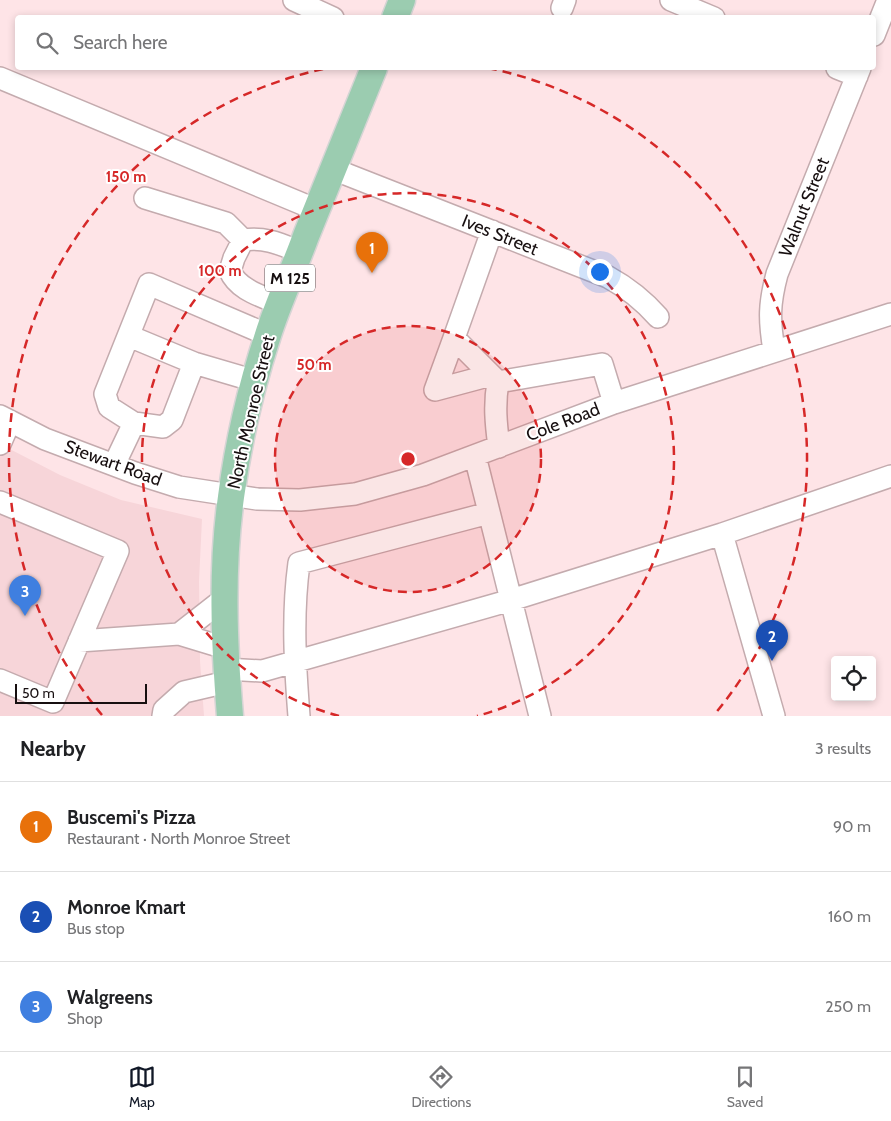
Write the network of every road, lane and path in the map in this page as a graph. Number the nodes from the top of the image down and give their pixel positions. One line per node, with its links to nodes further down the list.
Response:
1 (294, 0): 5 (street)
2 (402, 0): 6 (main road)
3 (670, 0): 7 (street)
4 (888, 0): 8 (street)
5 (326, 15)
6 (396, 15)
7 (707, 15)
8 (876, 30)
9 (373, 70): 12 (main road, North Monroe Street / M 125)
10 (859, 72): 24 (street, Walnut Street)
11 (0, 78): 14 (street)
12 (333, 168): 14 (main road, North Monroe Street / M 125); 15 (street, Ives Street)
13 (145, 198): 16 (street)
14 (317, 210): 17 (main road, North Monroe Street / M 125)
15 (492, 232): 20 (street, Ives Street); 23 (street)
16 (243, 240): 17 (street); 18 (street)
17 (300, 252): 18 (main road, North Monroe Street / M 125)
18 (280, 304): 21 (main road, North Monroe Street / M 125)
19 (891, 314): 24 (street, Cole Road)
20 (658, 316)
21 (268, 335): 22 (street); 27 (main road, North Monroe Street / M 125)
22 (129, 336): 25 (street); 30 (street)
23 (454, 338): 26 (street); 26 (street)
24 (774, 350): 28 (street, Cole Road)
25 (194, 363): 27 (street); 30 (street)
26 (494, 379): 28 (street); 32 (street)
27 (255, 382): 36 (main road, North Monroe Street / M 125)
28 (614, 403): 32 (street, Cole Road)
29 (5, 418): 31 (street); 34 (street, Stewart Road)
30 (134, 423): 34 (street)
31 (0, 444)
32 (499, 447): 33 (street, Cole Road)
33 (474, 456): 36 (street, Cole Road); 38 (street)
34 (114, 465): 36 (street, Stewart Road)
35 (891, 476): 39 (street)
36 (231, 496): 40 (main road, North Monroe Street / M 125)
37 (0, 502): 43 (street)
38 (489, 513): 41 (street); 44 (street)
39 (722, 534): 41 (street); 51 (street)
40 (225, 598): 42 (street); 45 (main road, North Monroe Street / M 125)
41 (511, 600): 44 (street); 50 (street)
42 (179, 634): 43 (street); 45 (street)
43 (79, 641): 46 (street)
44 (294, 661): 45 (street); 49 (street)
45 (226, 667): 47 (street); 48 (main road, North Monroe Street / M 125)
46 (0, 680)
47 (162, 716)
48 (230, 716)
49 (299, 716)
50 (540, 716)
51 (774, 716)

